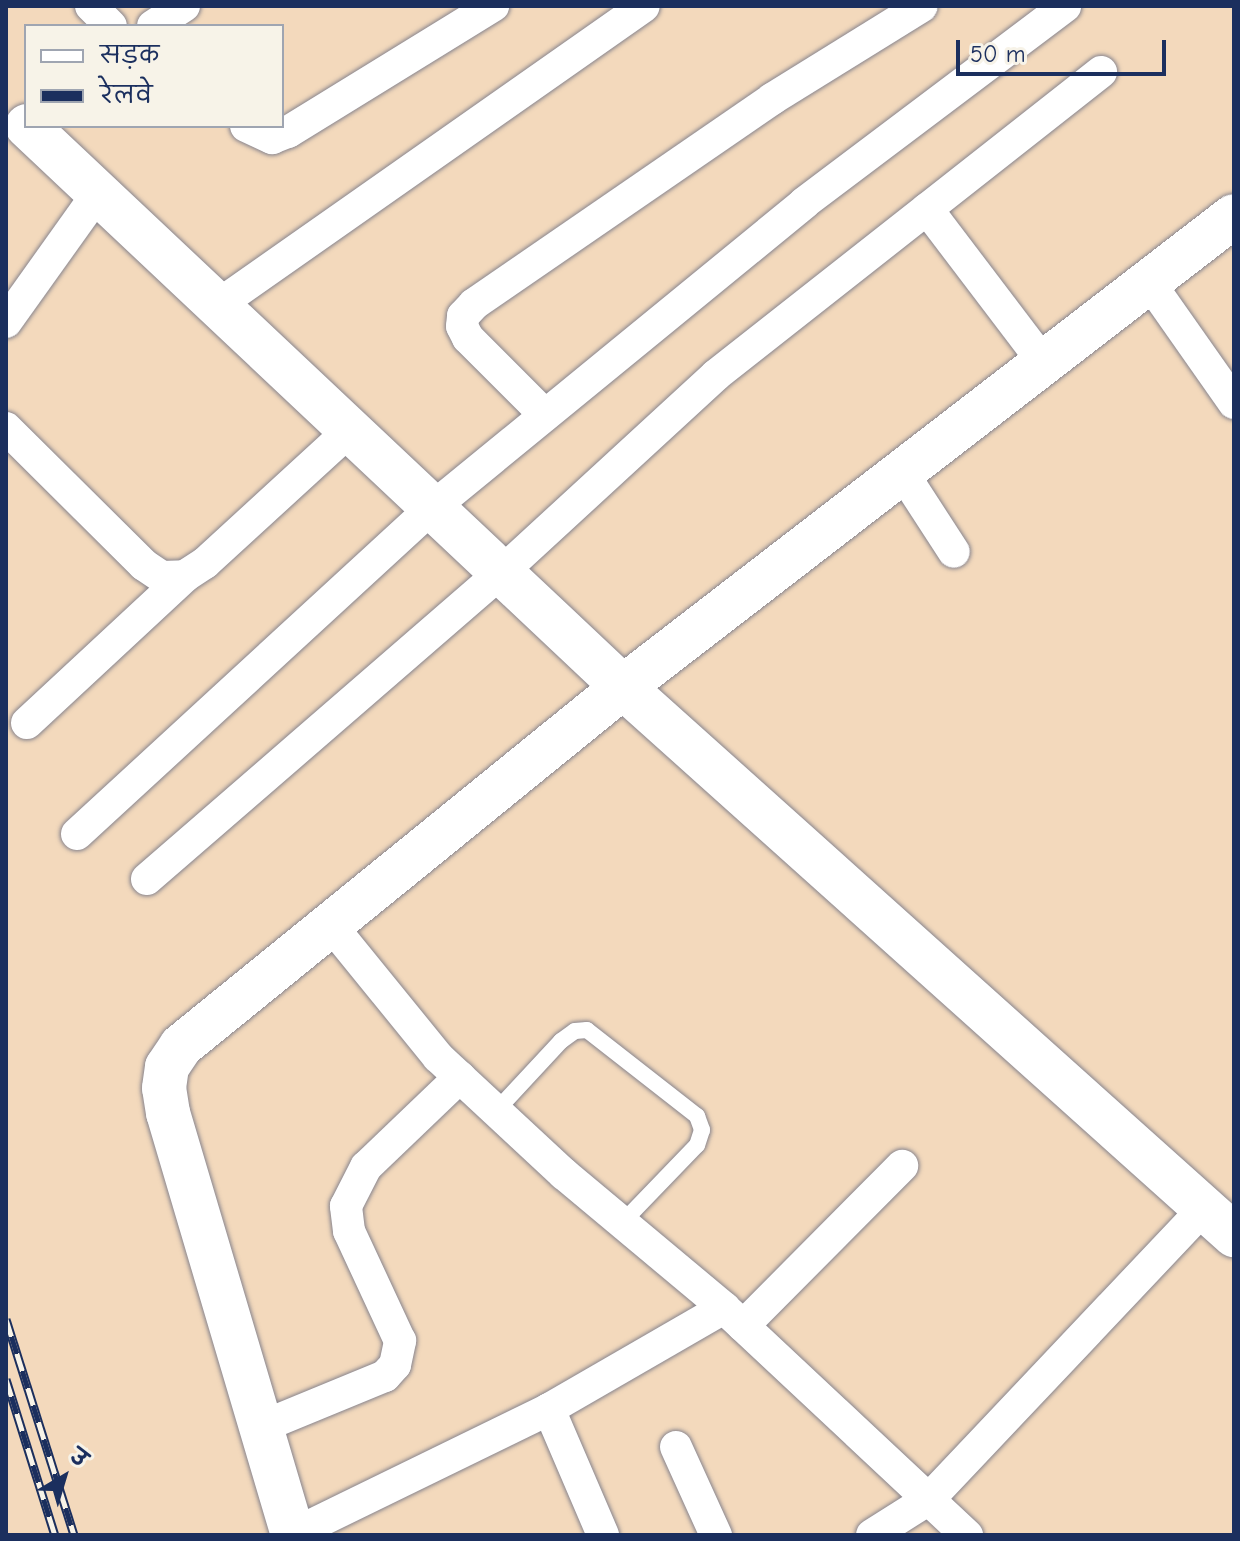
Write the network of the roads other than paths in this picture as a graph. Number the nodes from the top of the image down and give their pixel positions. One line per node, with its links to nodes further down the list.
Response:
1 (91, 6): 7 (street)
2 (184, 6): 8 (street)
3 (493, 6): 13 (street)
4 (644, 6): 18 (street)
5 (922, 6): 22 (street)
6 (1065, 6): 22 (street)
7 (109, 24)
8 (156, 24)
9 (1101, 72): 15 (street)
10 (6, 106): 11 (street)
11 (24, 122)
12 (30, 128): 14 (street)
13 (250, 128)
14 (98, 193): 18 (street); 19 (street)
15 (927, 209): 20 (street); 28 (street)
16 (1234, 216): 17 (street)
17 (1149, 282): 20 (street); 21 (street)
18 (218, 305): 24 (street)
19 (6, 322)
20 (1043, 362): 25 (street)
21 (1234, 403)
22 (545, 415): 26 (street)
23 (6, 428): 29 (street)
24 (350, 430): 26 (street); 29 (street)
25 (902, 472): 27 (street); 30 (street)
26 (432, 508): 28 (street); 32 (street)
27 (954, 552)
28 (502, 572): 30 (street); 33 (street)
29 (185, 576): 31 (street)
30 (623, 687): 34 (street); 38 (street)
31 (27, 723)
32 (77, 834)
33 (147, 879)
34 (330, 924): 35 (street); 42 (street)
35 (460, 1077): 36 (street); 42 (street)
36 (496, 1111): 39 (street); 39 (lane)
37 (902, 1166): 40 (street)
38 (1219, 1222): 44 (street)
39 (622, 1223): 40 (street)
40 (733, 1317): 41 (street); 44 (street)
41 (549, 1409): 45 (street); 46 (street)
42 (261, 1427): 45 (street)
43 (676, 1447): 47 (street)
44 (929, 1499): 48 (street); 49 (street)
45 (293, 1534)
46 (603, 1535)
47 (716, 1535)
48 (872, 1535)
49 (967, 1535)

